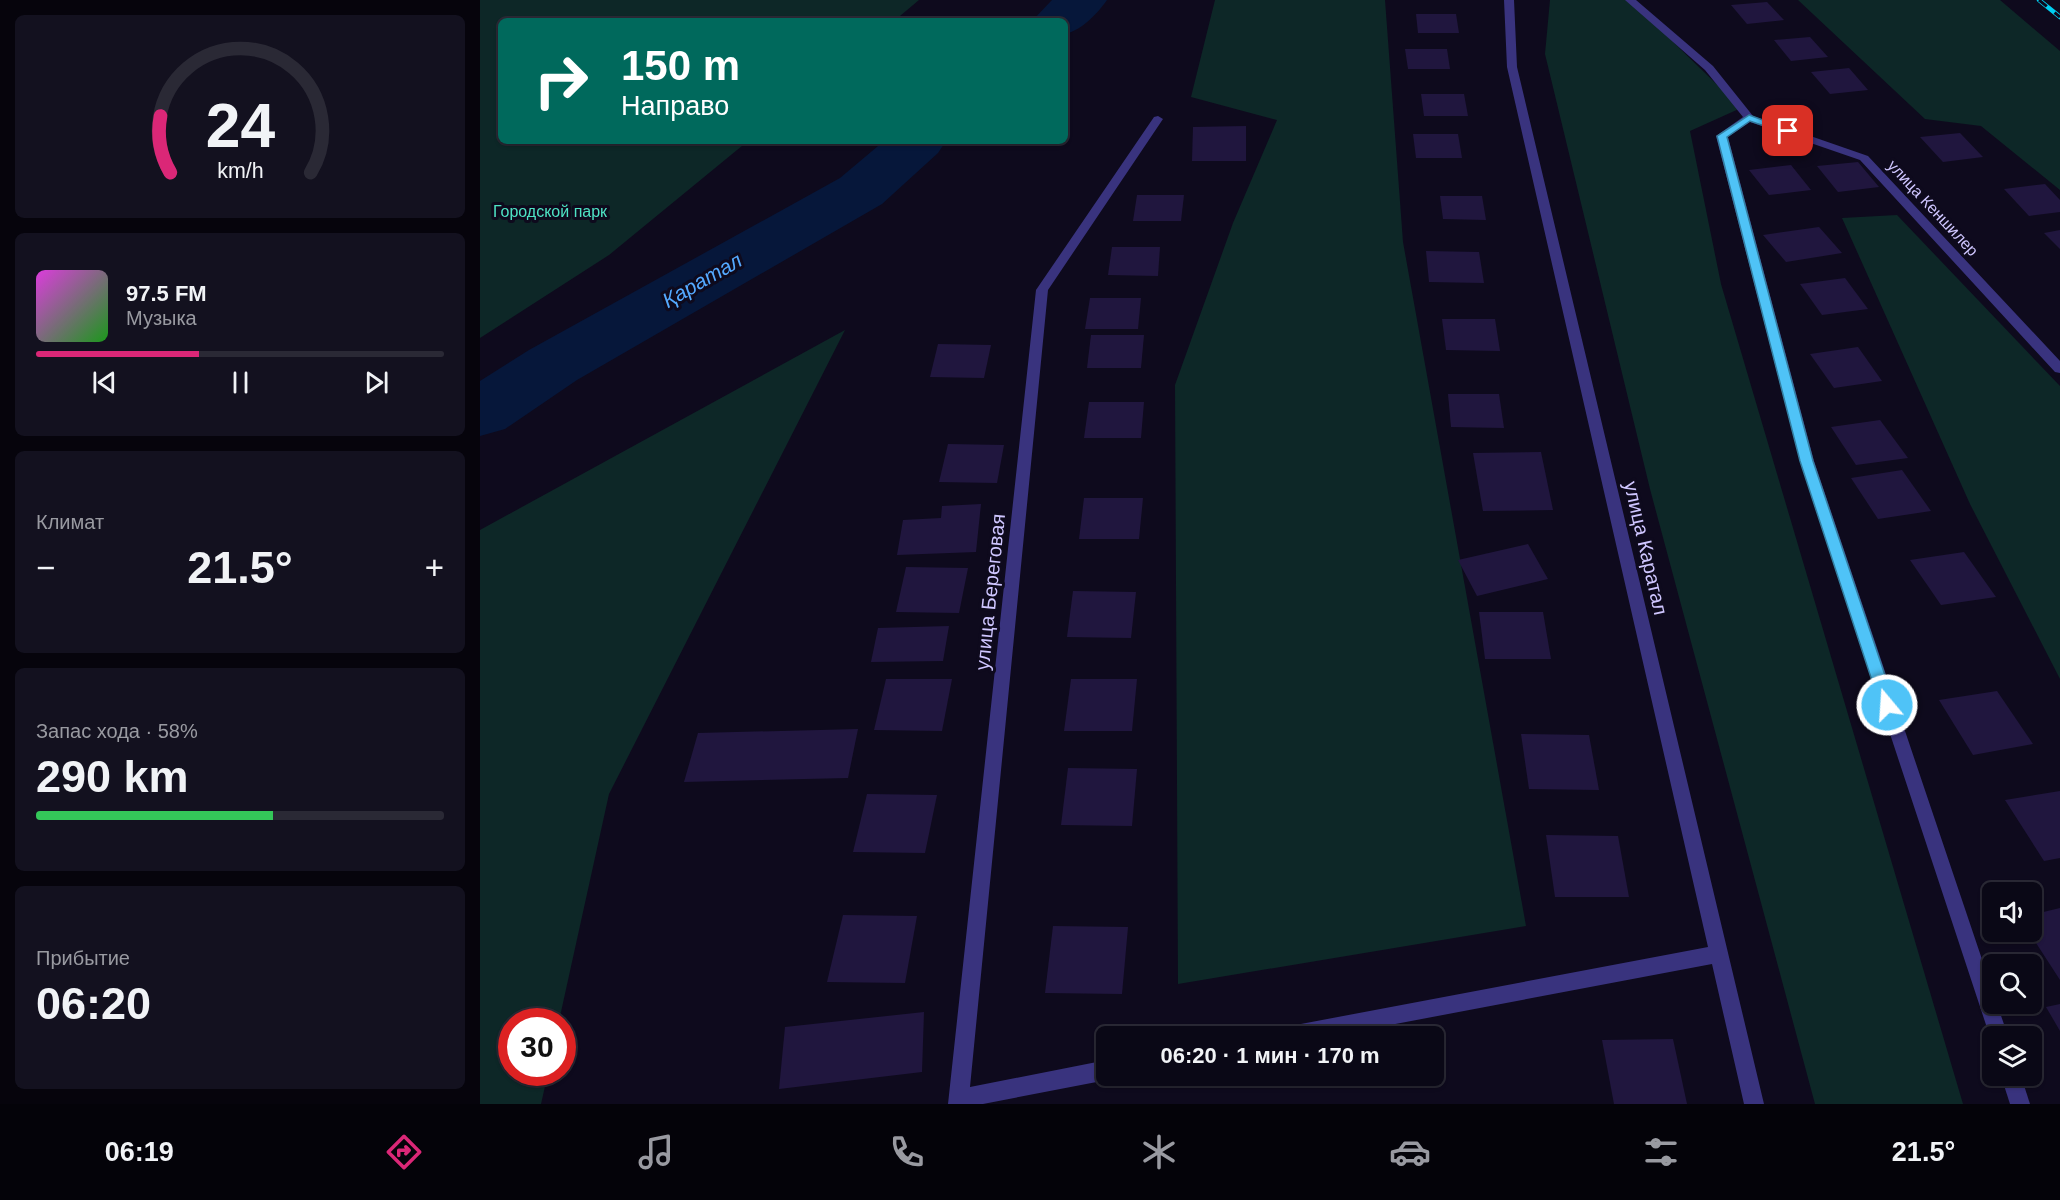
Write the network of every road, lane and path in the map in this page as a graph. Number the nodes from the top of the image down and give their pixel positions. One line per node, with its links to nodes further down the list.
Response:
1 (1509, 0): 6 (street, улица Каратал)
2 (1630, 0): 3 (street)
3 (1749, 118): 5 (street, улица Кеншилер); 8 (street)
4 (1158, 119): 11 (street, улица Береговая)
5 (2060, 369)
6 (1719, 954): 7 (street); 12 (street, улица Каратал)
7 (1338, 1026)
8 (1995, 1026)
9 (1096, 1072): 11 (street)
10 (2014, 1086): 13 (street)
11 (958, 1101)
12 (1754, 1104)
13 (2020, 1104)

